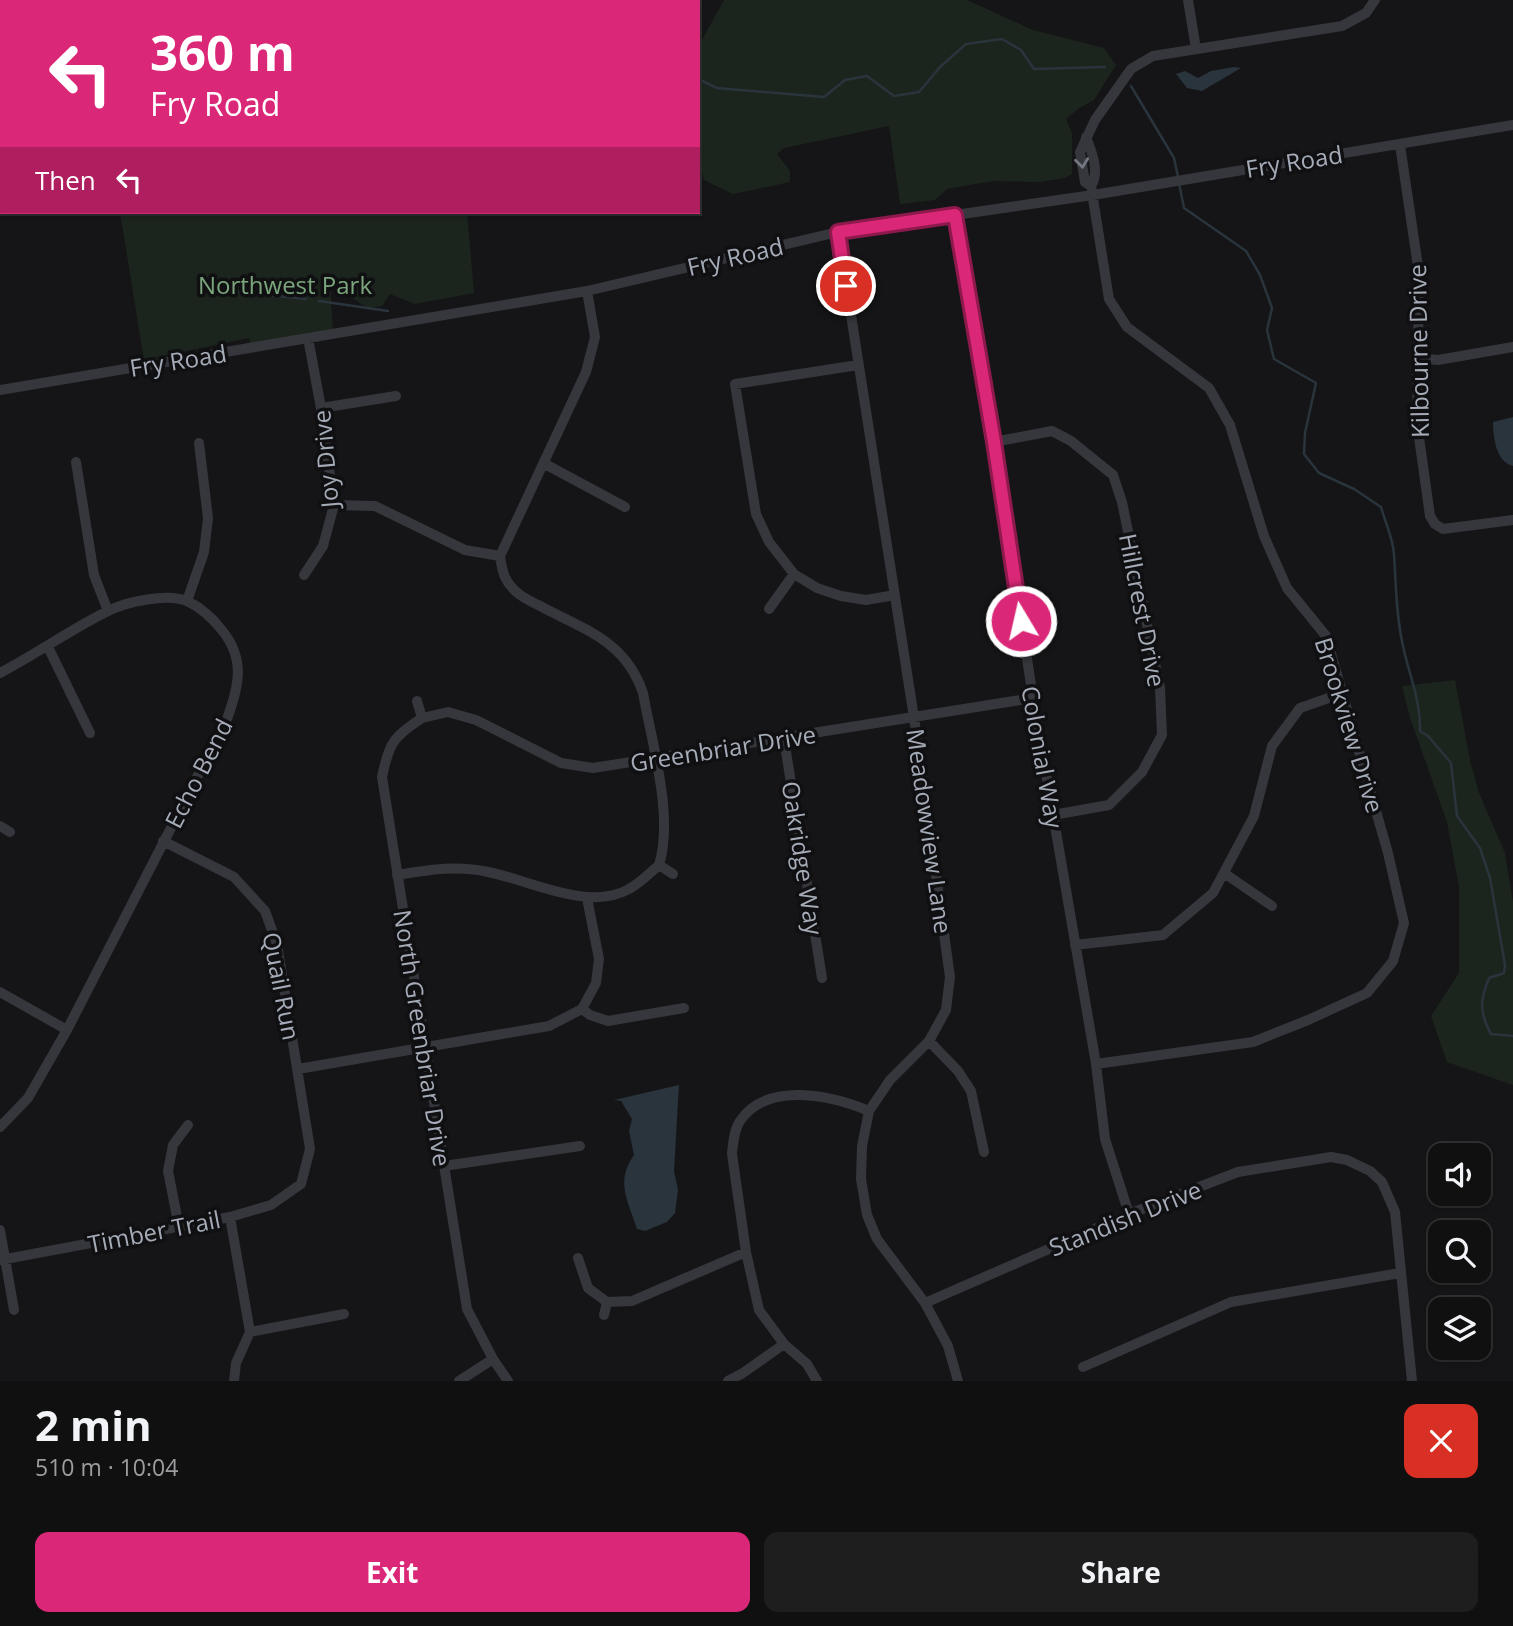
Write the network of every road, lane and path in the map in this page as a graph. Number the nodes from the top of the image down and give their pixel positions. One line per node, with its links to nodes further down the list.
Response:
1 (1188, 0): 3 (street)
2 (1375, 1): 3 (street)
3 (1196, 49): 6 (street, Brookview Drive)
4 (1513, 125): 5 (street, Fry Road)
5 (1400, 145): 6 (street, Fry Road); 12 (street, Kilbourne Drive)
6 (1092, 190): 7 (street, Fry Road); 33 (street, Brookview Drive)
7 (955, 215): 8 (street, Fry Road); 17 (street, Colonial Way)
8 (838, 232): 9 (street, Fry Road); 13 (street, Meadowview Lane)
9 (587, 291): 10 (street, Fry Road); 20 (street)
10 (308, 338): 14 (street, Fry Road); 16 (street, Joy Drive)
11 (1513, 347): 12 (street)
12 (1418, 358): 23 (street, Kilbourne Drive)
13 (858, 365): 25 (street); 27 (street, Meadowview Lane)
14 (0, 390)
15 (396, 396): 16 (street)
16 (321, 408): 21 (street, Joy Drive)
17 (994, 442): 34 (street, Colonial Way); 41 (street, Hillcrest Drive)
18 (199, 443): 28 (street)
19 (76, 462): 30 (street)
20 (545, 464): 22 (street); 24 (street)
21 (334, 505): 24 (street); 26 (street, Joy Drive)
22 (625, 507)
23 (1513, 520)
24 (500, 556): 40 (street)
25 (794, 574): 27 (street); 29 (street)
26 (304, 575)
27 (894, 595): 36 (street, Meadowview Lane)
28 (187, 601): 30 (street); 44 (street, Echo Bend)
29 (769, 609)
30 (108, 611): 31 (street)
31 (48, 647): 32 (street); 38 (street)
32 (0, 673)
33 (1343, 693): 46 (street); 59 (street, Brookview Drive)
34 (1033, 698): 36 (street, Greenbriar Drive); 41 (street, Colonial Way)
35 (417, 701): 37 (street)
36 (914, 717): 39 (street, Greenbriar Drive); 57 (street, Meadowview Lane)
37 (422, 718): 40 (street, Greenbriar Drive); 48 (street, North Greenbriar Drive)
38 (90, 733)
39 (784, 739): 40 (street, Greenbriar Drive); 52 (street, Oakridge Way)
40 (655, 759): 45 (street)
41 (1053, 815): 51 (street, Colonial Way)
42 (0, 826): 43 (street)
43 (10, 832)
44 (163, 841): 56 (street, Echo Bend); 60 (street, Quail Run)
45 (659, 865): 47 (street); 49 (street)
46 (1224, 873): 50 (street); 51 (street)
47 (673, 874)
48 (397, 875): 49 (street); 58 (street, North Greenbriar Drive)
49 (587, 898): 55 (street)
50 (1272, 906)
51 (1075, 945): 59 (street, Colonial Way)
52 (822, 978)
53 (0, 992): 56 (street)
54 (684, 1008): 55 (street)
55 (582, 1009): 58 (street)
56 (67, 1030): 63 (street, Echo Bend)
57 (929, 1041): 61 (street, Meadowview Lane); 65 (street)
58 (424, 1047): 60 (street); 66 (street, North Greenbriar Drive)
59 (1097, 1064): 68 (street, Colonial Way)
60 (298, 1069): 67 (street, Quail Run)
61 (869, 1111): 72 (street); 77 (street, Meadowview Lane)
62 (188, 1125): 70 (street)
63 (0, 1127)
64 (580, 1146): 66 (street)
65 (984, 1152)
66 (444, 1166): 83 (street, North Greenbriar Drive)
67 (301, 1184): 69 (street, Timber Trail)
68 (1129, 1214): 75 (street, Standish Drive); 77 (street, Standish Drive)
69 (230, 1217): 70 (street, Timber Trail); 81 (street)
70 (180, 1227): 74 (street, Timber Trail)
71 (0, 1230): 74 (street)
72 (746, 1252): 76 (street); 82 (street)
73 (579, 1258): 76 (street)
74 (3, 1259): 78 (street)
75 (1400, 1273): 84 (street); 91 (street)
76 (607, 1302): 80 (street)
77 (925, 1303): 90 (street, Meadowview Lane)
78 (14, 1310)
79 (344, 1314): 81 (street)
80 (604, 1315)
81 (250, 1332): 85 (street)
82 (784, 1344): 88 (street); 89 (street)
83 (493, 1359): 86 (street); 87 (street, North Greenbriar Drive)
84 (1083, 1367)
85 (234, 1381)
86 (459, 1381)
87 (509, 1381)
88 (728, 1381)
89 (817, 1381)
90 (958, 1381)
91 (1412, 1381)

